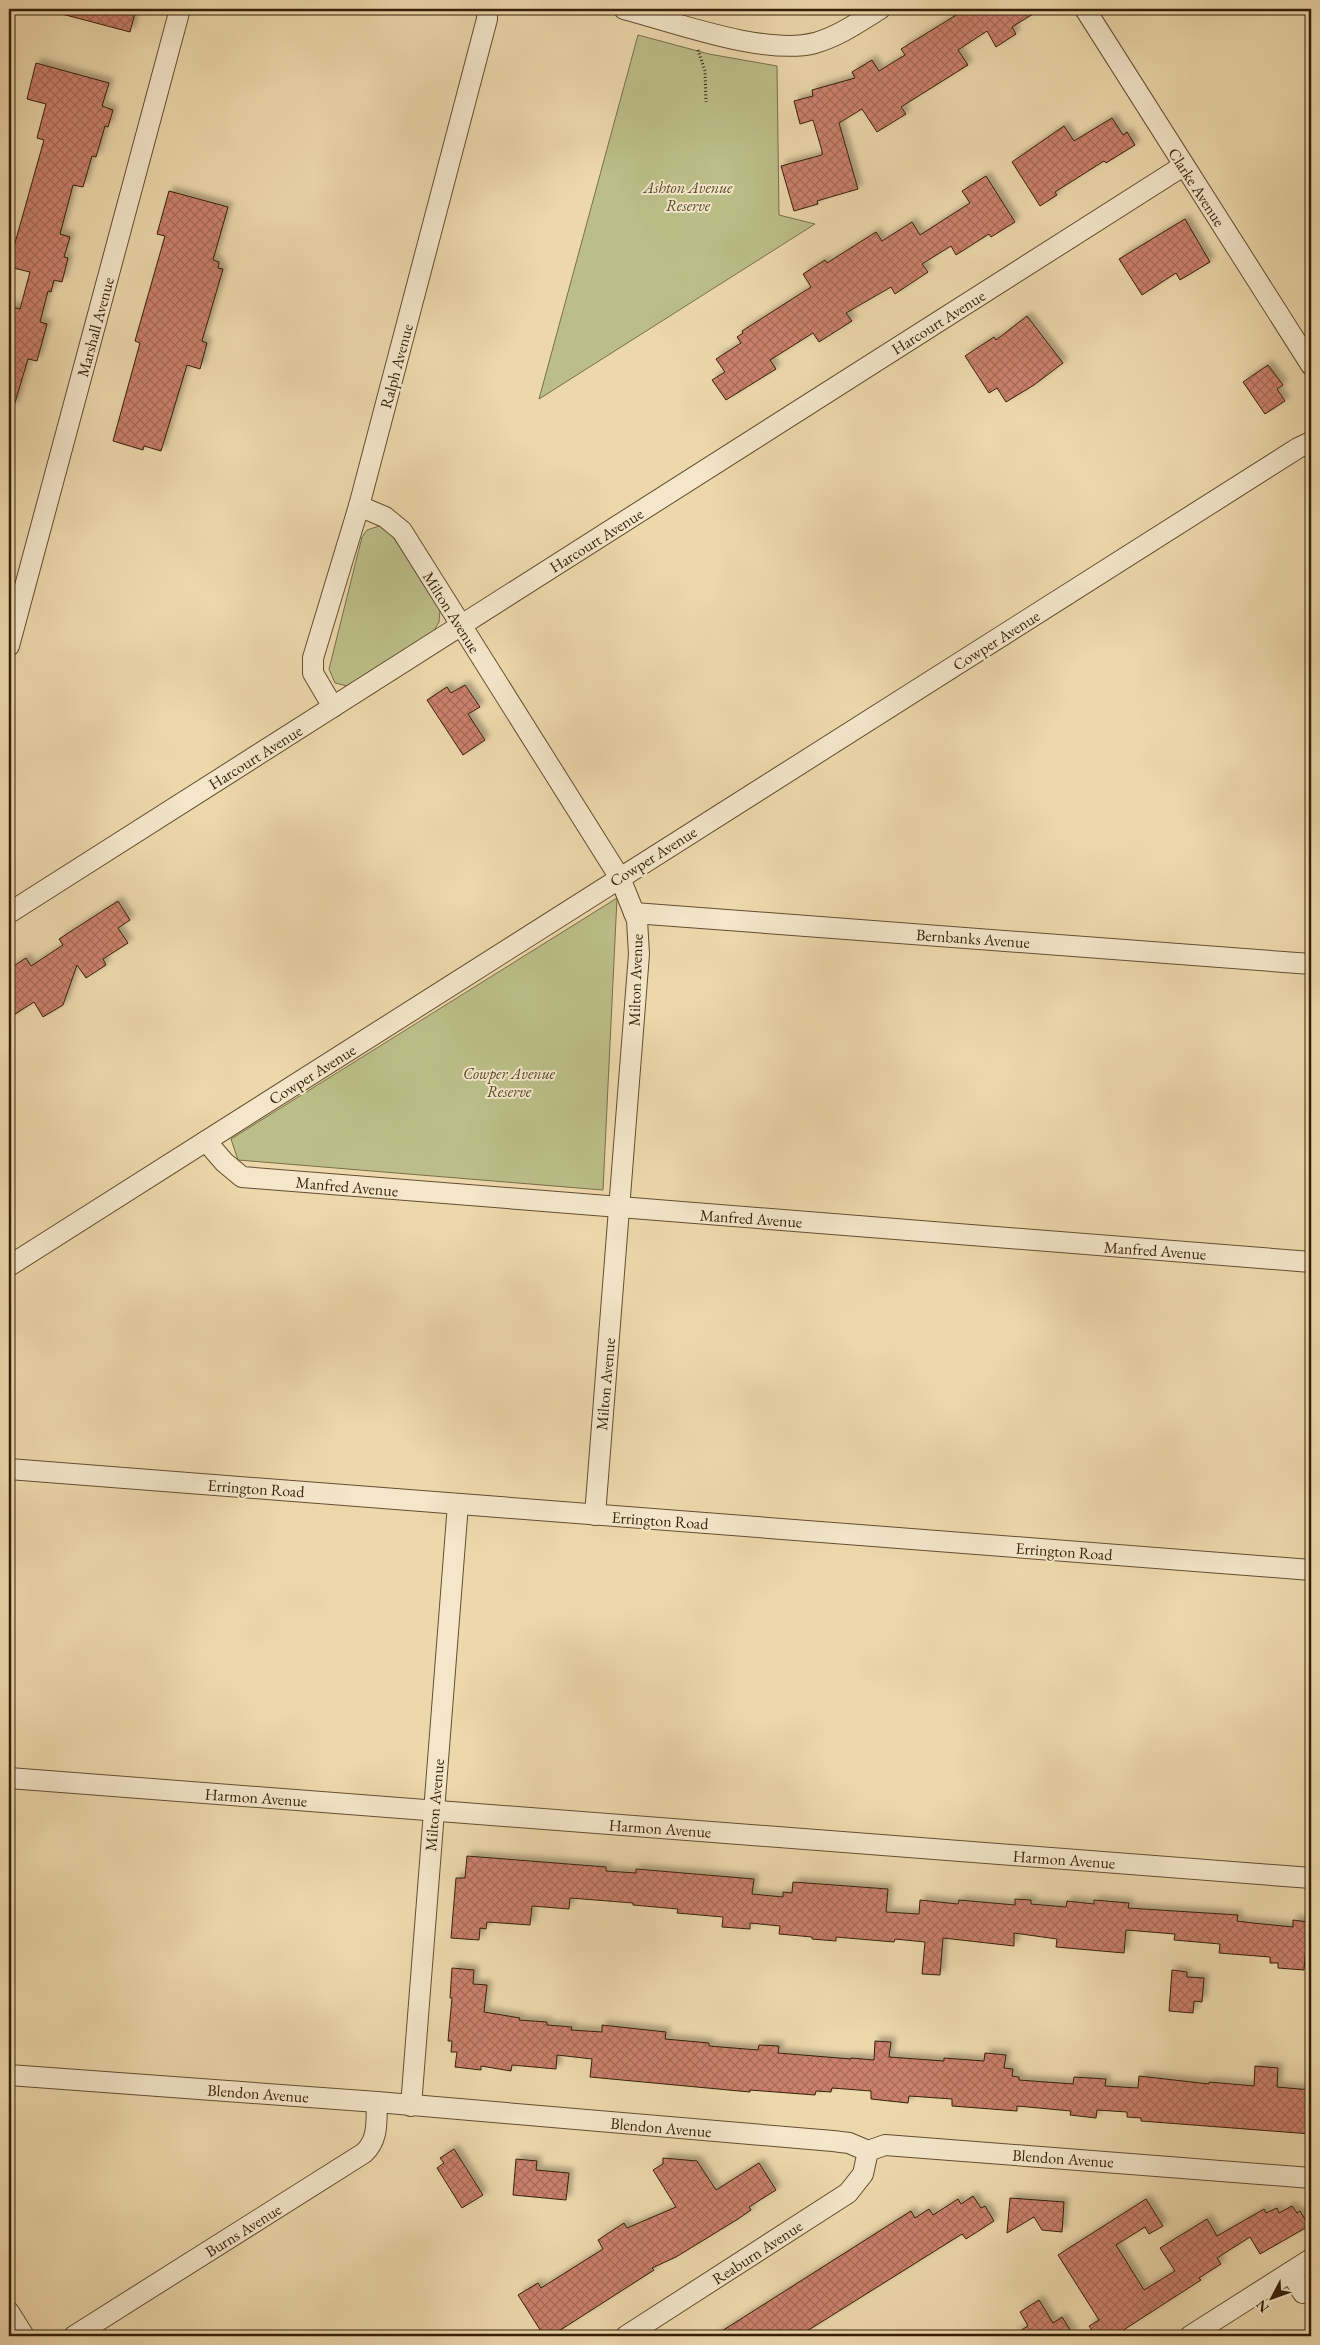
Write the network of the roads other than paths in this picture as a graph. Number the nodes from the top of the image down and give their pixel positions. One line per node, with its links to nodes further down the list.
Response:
1 (180, 9): 11 (street, Marshall Avenue)
2 (624, 9): 3 (street)
3 (880, 9)
4 (1085, 9): 6 (street, Clarke Avenue)
5 (489, 12): 9 (street, Ralph Avenue)
6 (1183, 166): 7 (street, Clarke Avenue); 10 (street, Harcourt Avenue)
7 (1311, 365)
8 (1307, 442): 13 (street, Cowper Avenue)
9 (359, 506): 10 (street, Milton Avenue); 12 (street, Ralph Avenue)
10 (461, 626): 12 (street, Harcourt Avenue); 13 (street, Milton Avenue)
11 (9, 646)
12 (333, 707): 14 (street, Harcourt Avenue)
13 (620, 878): 15 (street, Milton Avenue); 17 (street, Cowper Avenue)
14 (9, 913)
15 (634, 913): 16 (street, Bernbanks Avenue); 18 (street, Milton Avenue)
16 (1311, 964)
17 (206, 1141): 18 (street, Manfred Avenue); 20 (street, Cowper Avenue)
18 (620, 1208): 19 (street, Manfred Avenue); 23 (street, Milton Avenue)
19 (1311, 1262)
20 (9, 1266)
21 (9, 1469): 22 (street, Errington Road)
22 (458, 1504): 23 (street, Errington Road); 26 (street, Milton Avenue)
23 (595, 1515): 24 (street, Errington Road)
24 (1311, 1570)
25 (9, 1778): 26 (street, Harmon Avenue)
26 (434, 1810): 27 (street, Harmon Avenue); 30 (street, Milton Avenue)
27 (1311, 1878)
28 (9, 2075): 29 (street, Blendon Avenue)
29 (377, 2102): 30 (street, Blendon Avenue); 38 (street, Burns Avenue)
30 (411, 2106): 31 (street, Blendon Avenue)
31 (868, 2150): 32 (street, Blendon Avenue); 39 (street, Reaburn Avenue)
32 (1311, 2178)
33 (1311, 2259): 34 (street)
34 (1291, 2272): 35 (street); 40 (street)
35 (1303, 2293)
36 (9, 2312): 37 (street)
37 (24, 2336)
38 (74, 2336)
39 (626, 2336)
40 (1190, 2336)

